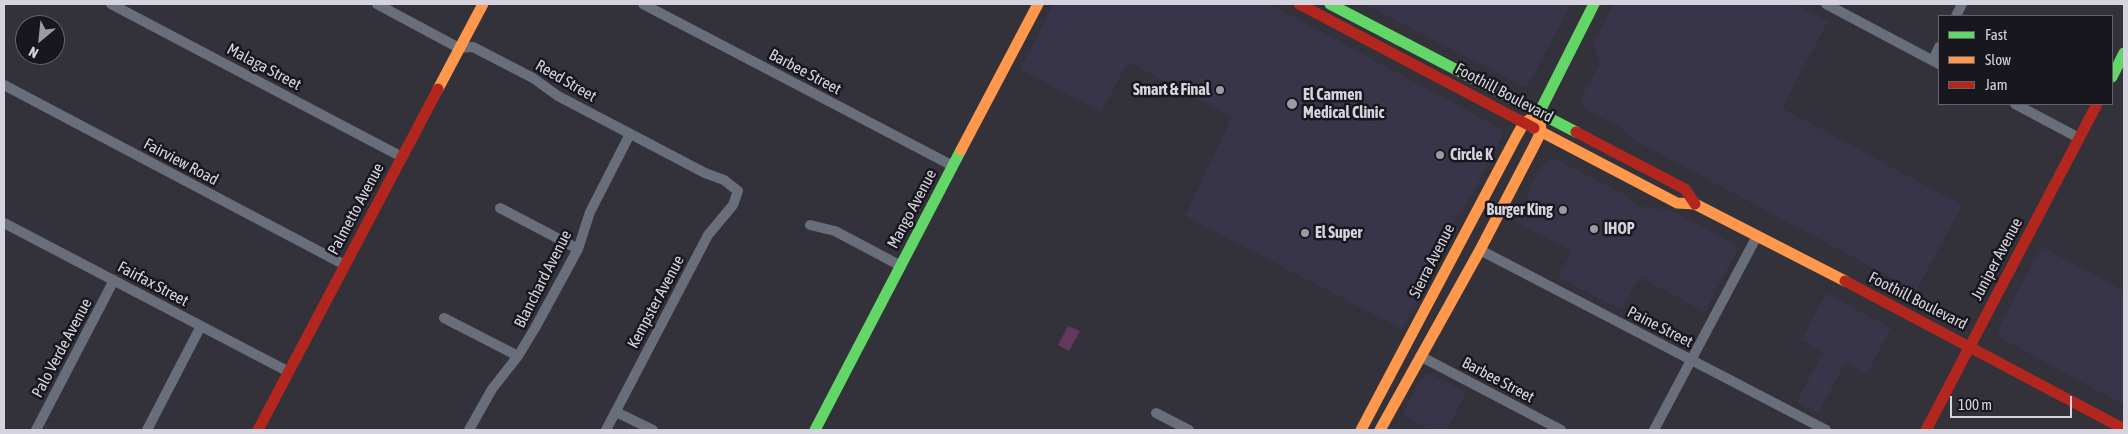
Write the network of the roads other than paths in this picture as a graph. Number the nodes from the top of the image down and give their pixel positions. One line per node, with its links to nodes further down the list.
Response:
1 (111, 4): 22 (street, Malaga Street)
2 (376, 4): 10 (street, Reed Street)
3 (483, 4): 10 (main road, Palmetto Avenue)
4 (643, 4): 23 (street, Barbee Street)
5 (1038, 4): 23 (main road, Mango Avenue)
6 (1299, 4): 18 (main road, Foothill Boulevard)
7 (1330, 4): 17 (main road, Foothill Boulevard)
8 (1594, 4): 17 (main road)
9 (1826, 4): 12 (street)
10 (459, 48): 20 (street, Reed Street); 22 (main road, Palmetto Avenue)
11 (2124, 53): 13 (main road)
12 (1936, 62)
13 (2113, 75)
14 (4, 85): 32 (street, Fairview Road)
15 (2017, 105): 21 (street)
16 (2097, 105): 21 (main road, Juniper Avenue)
17 (1539, 114): 18 (main road); 19 (main road); 25 (main road, Foothill Boulevard)
18 (1524, 123): 19 (main road, Foothill Boulevard); 52 (main road, Sierra Avenue)
19 (1541, 132): 25 (main road, Foothill Boulevard); 31 (main road)
20 (630, 134): 24 (street, Reed Street); 30 (street, Blanchard Avenue)
21 (2079, 138): 37 (main road, Juniper Avenue)
22 (402, 157): 32 (main road, Palmetto Avenue)
23 (953, 166): 33 (main road, Mango Avenue)
24 (738, 191): 42 (street, Kempster Avenue)
25 (1695, 204): 29 (main road, Foothill Boulevard)
26 (500, 208): 30 (street)
27 (4, 223): 34 (street, Fairfax Street)
28 (810, 225): 33 (street)
29 (1757, 236): 37 (main road, Foothill Boulevard); 40 (street)
30 (578, 248): 38 (street, Blanchard Avenue)
31 (1480, 250): 39 (main road); 40 (street, Paine Street)
32 (345, 265): 41 (main road, Palmetto Avenue)
33 (901, 266): 50 (main road, Mango Avenue)
34 (114, 280): 36 (street, Fairfax Street); 44 (street, Palo Verde Avenue)
35 (444, 318): 38 (street)
36 (201, 326): 41 (street, Fairfax Street); 45 (street)
37 (1970, 346): 57 (main road, Juniper Avenue); 58 (main road, Foothill Boulevard)
38 (518, 356): 47 (street, Blanchard Avenue)
39 (1420, 356): 53 (main road); 54 (street, Barbee Street)
40 (1691, 360): 55 (street); 56 (street, Paine Street)
41 (289, 372): 46 (main road, Palmetto Avenue)
42 (616, 412): 48 (street, Kempster Avenue); 49 (street)
43 (1156, 413): 51 (street)
44 (36, 430)
45 (147, 430)
46 (258, 430)
47 (470, 430)
48 (606, 430)
49 (653, 430)
50 (815, 430)
51 (1189, 430)
52 (1361, 430)
53 (1380, 430)
54 (1561, 430)
55 (1654, 430)
56 (1826, 430)
57 (1926, 430)
58 (2124, 430)

